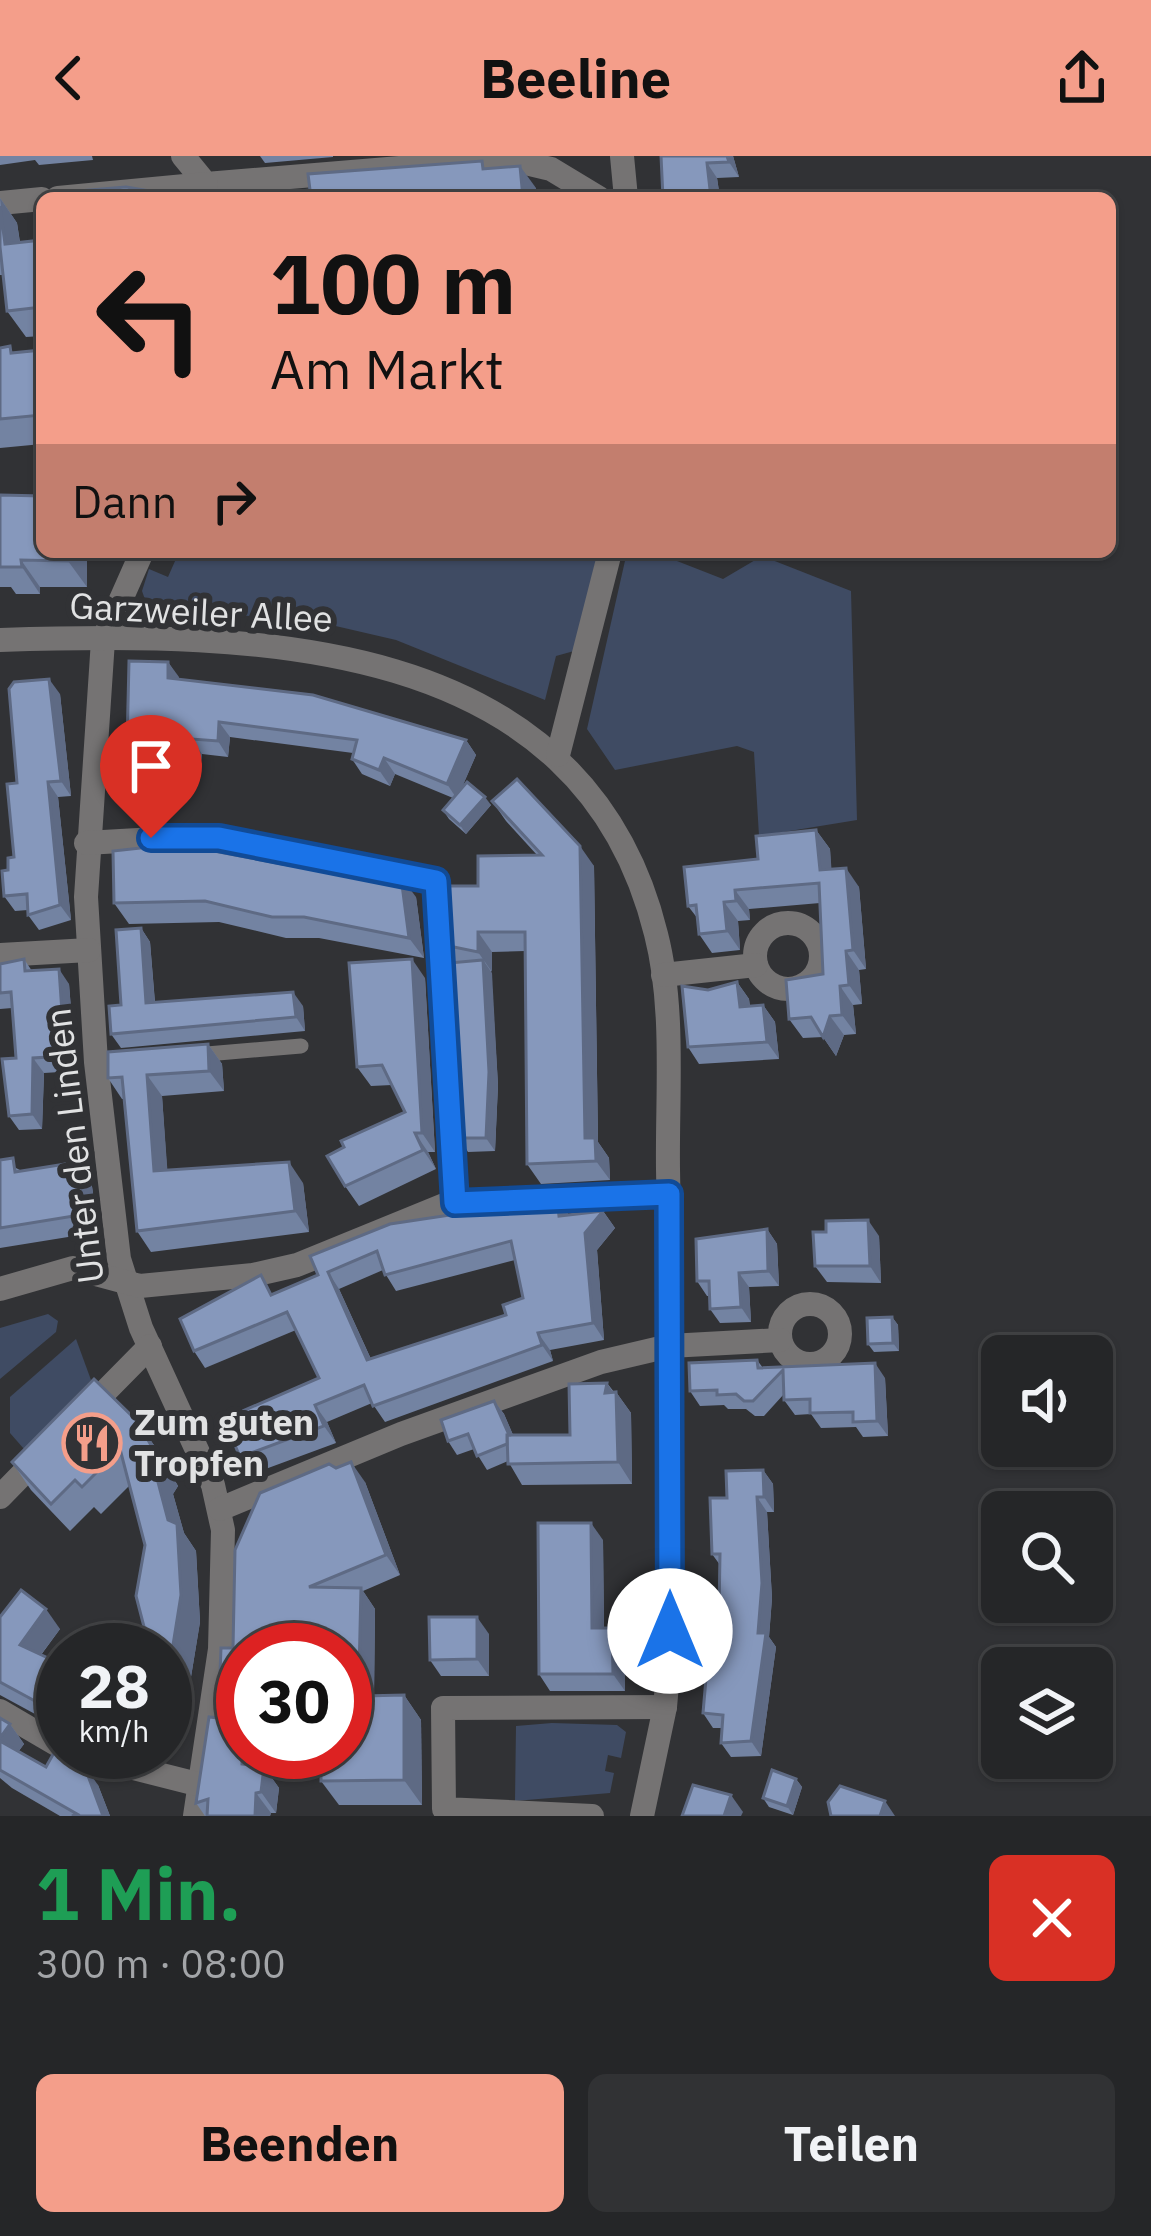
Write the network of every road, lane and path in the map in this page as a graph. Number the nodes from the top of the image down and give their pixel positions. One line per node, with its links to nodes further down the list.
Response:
1 (183, 156): 4 (street)
2 (622, 156): 8 (street)
3 (487, 157): 5 (street); 7 (street)
4 (206, 184): 5 (street); 6 (street)
5 (273, 188)
6 (121, 192)
7 (588, 192)
8 (625, 192)
9 (36, 200): 10 (street)
10 (0, 203)
11 (139, 558): 14 (street, Unter den Linden)
12 (608, 558): 15 (street)
13 (0, 640): 14 (street, Garzweiler Allee)
14 (103, 640): 15 (street, Garzweiler Allee); 16 (street, Unter den Linden)
15 (558, 755): 20 (street, Garzweiler Allee)
16 (86, 843): 17 (street, Unter den Linden); 24 (street)
17 (88, 950): 18 (street); 25 (street, Unter den Linden)
18 (0, 955)
19 (756, 964): 20 (street)
20 (663, 974): 23 (street, Garzweiler Allee)
21 (301, 1046): 22 (lane)
22 (187, 1055)
23 (669, 1194): 24 (street); 29 (street, Garzweiler Allee)
24 (455, 1203): 25 (street)
25 (125, 1285): 26 (street); 28 (street, Unter den Linden)
26 (0, 1289)
27 (780, 1340): 29 (street)
28 (150, 1346): 30 (street); 31 (street, Unter den Linden)
29 (669, 1346): 31 (street); 32 (street, Garzweiler Allee)
30 (0, 1497)
31 (220, 1508): 36 (street, Unter den Linden)
32 (665, 1707): 38 (street); 39 (street, Garzweiler Allee)
33 (0, 1712): 34 (street)
34 (36, 1733)
35 (178, 1779): 36 (street)
36 (197, 1784): 37 (street, Unter den Linden)
37 (195, 1816)
38 (592, 1816)
39 (642, 1816)

